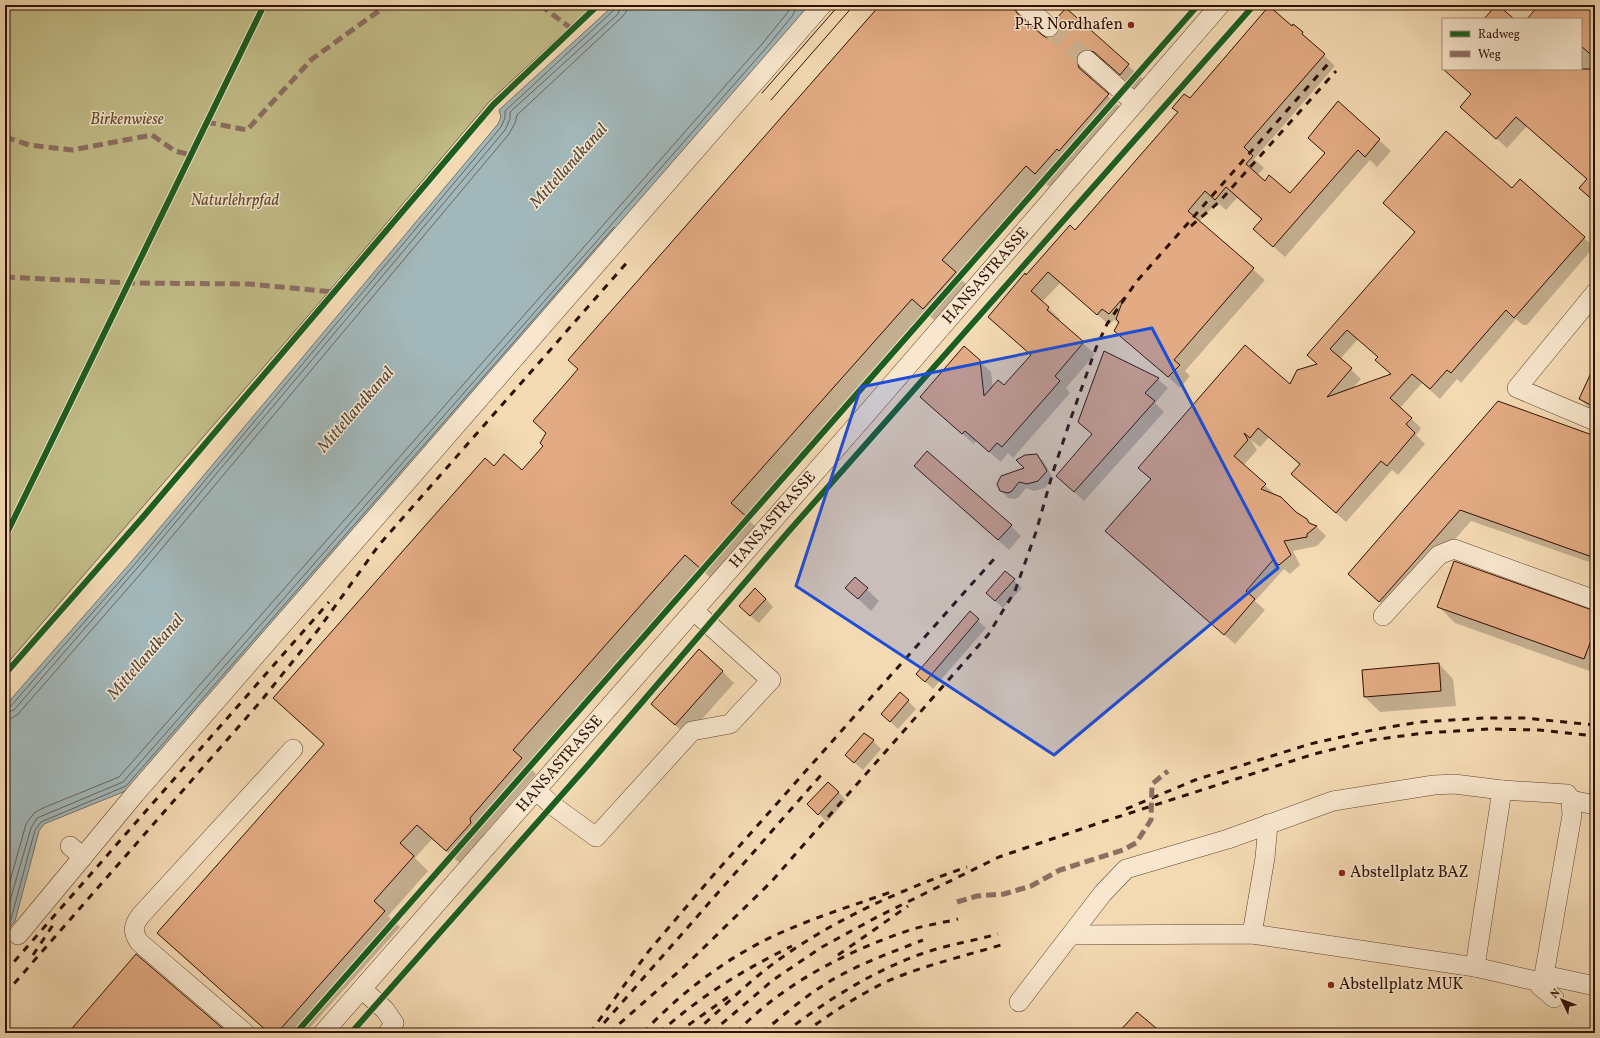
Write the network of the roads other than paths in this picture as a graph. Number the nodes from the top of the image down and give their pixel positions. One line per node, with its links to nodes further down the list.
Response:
1 (822, 5): 19 (street)
2 (1024, 5): 4 (street)
3 (1220, 5): 6 (street, HANSASTRASSE)
4 (1049, 27)
5 (1087, 60): 6 (street)
6 (1135, 103): 10 (street, HANSASTRASSE)
7 (1595, 293): 8 (street)
8 (1595, 421)
9 (1595, 600): 11 (street)
10 (694, 611): 14 (street, HANSASTRASSE); 14 (street)
11 (1383, 616)
12 (293, 749): 27 (street)
13 (1502, 790): 15 (street); 17 (street); 21 (street)
14 (537, 791): 24 (street, HANSASTRASSE)
15 (1571, 800): 16 (street); 22 (street)
16 (1595, 805)
17 (1268, 824): 18 (street); 20 (street)
18 (1252, 934): 20 (street); 21 (street)
19 (18, 935)
20 (1072, 935): 26 (street)
21 (1475, 967): 22 (street)
22 (1542, 978): 23 (street); 25 (street)
23 (1595, 986)
24 (362, 989): 28 (street, HANSASTRASSE); 29 (street)
25 (1554, 998)
26 (1020, 1002)
27 (245, 1033)
28 (323, 1033)
29 (388, 1033)

